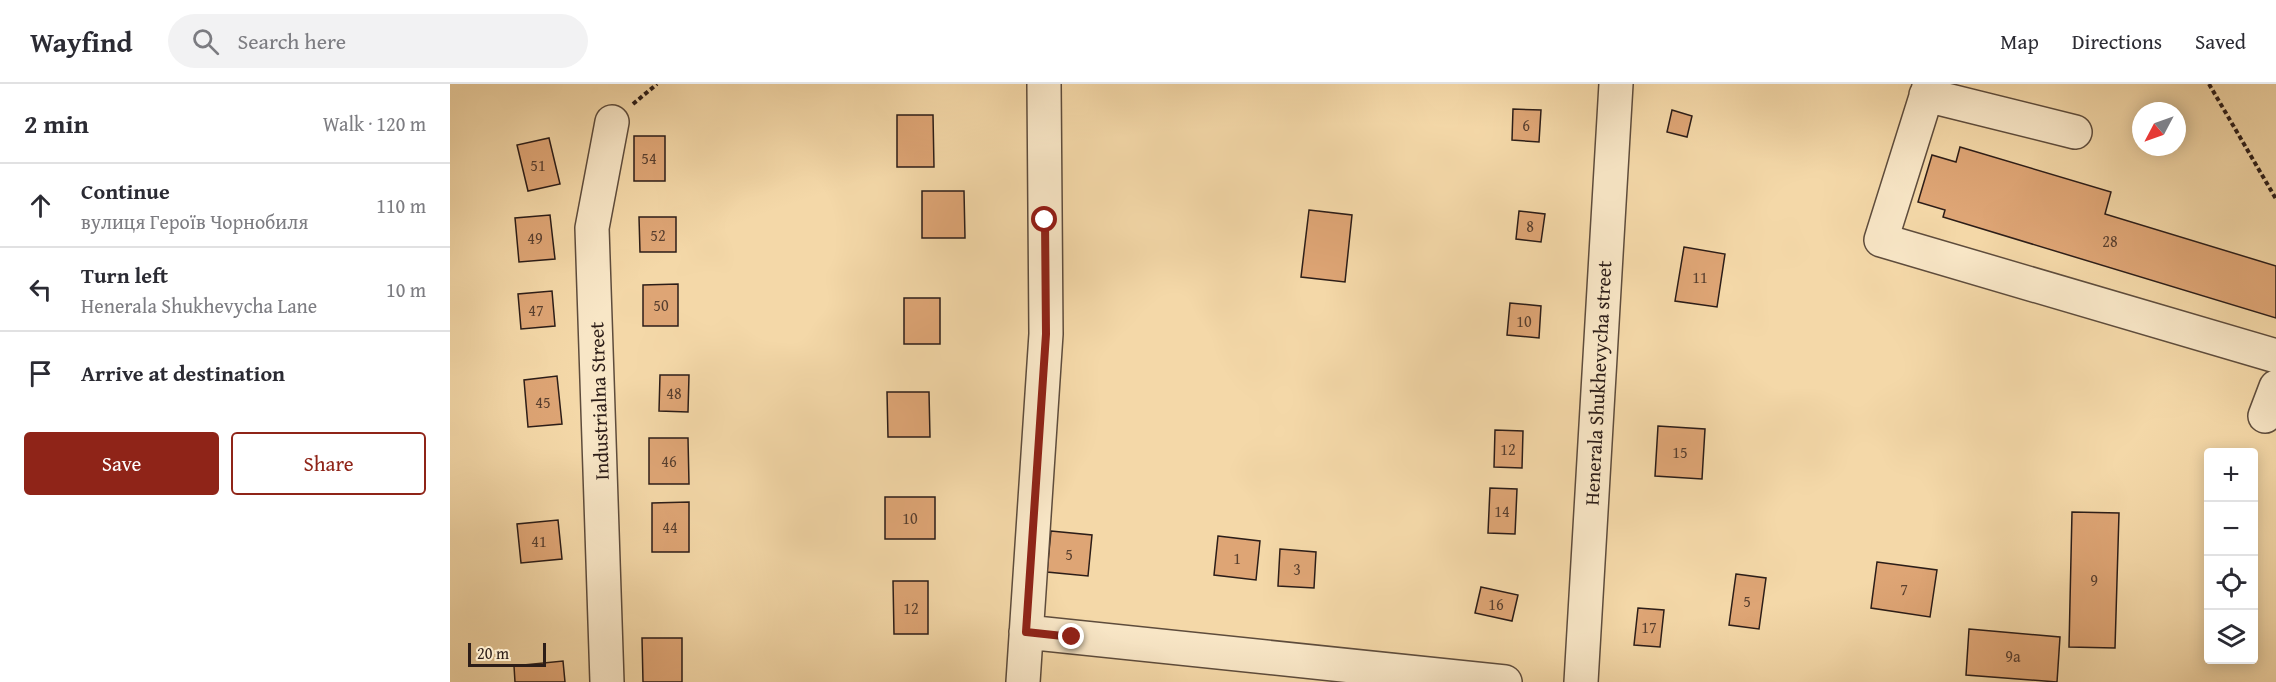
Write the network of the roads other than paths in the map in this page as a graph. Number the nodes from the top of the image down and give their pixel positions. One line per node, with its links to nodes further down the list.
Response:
1 (1044, 84): 7 (street)
2 (1616, 84): 11 (street, Henerala Shukhevycha street)
3 (1928, 89): 5 (street); 6 (street)
4 (612, 122): 8 (street, Industrialna Street)
5 (2075, 132)
6 (2276, 356)
7 (1026, 632): 9 (street); 10 (street)
8 (608, 682)
9 (1023, 682)
10 (1505, 682)
11 (1581, 682)

